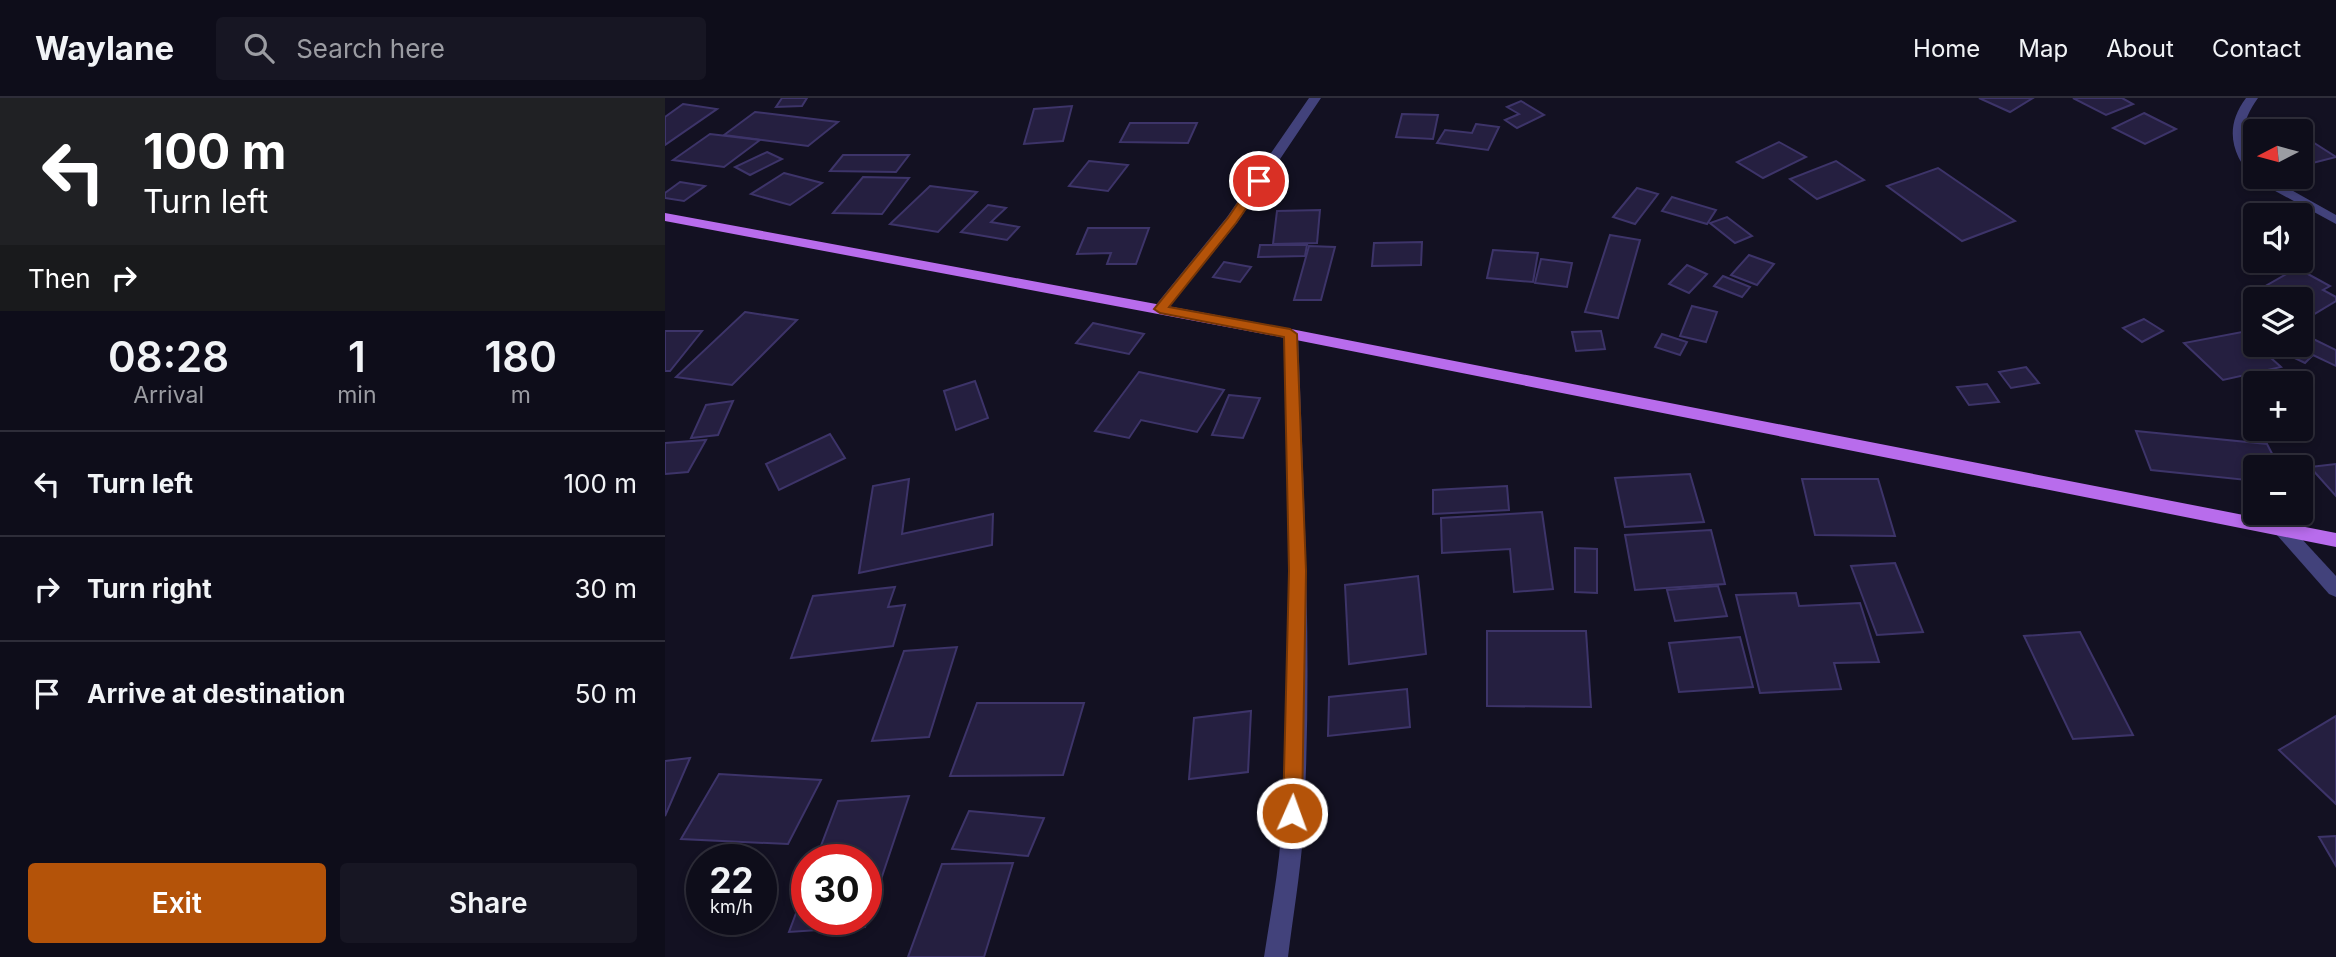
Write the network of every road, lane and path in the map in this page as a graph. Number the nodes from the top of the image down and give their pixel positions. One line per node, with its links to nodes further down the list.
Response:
1 (1315, 98): 7 (street)
2 (2252, 98): 3 (street)
3 (2243, 155)
4 (2280, 189): 6 (street)
5 (665, 216): 7 (main road)
6 (2336, 220)
7 (1160, 309): 8 (main road)
8 (1290, 334): 9 (main road); 12 (street)
9 (2282, 529): 10 (main road); 11 (street)
10 (2336, 540)
11 (2336, 589)
12 (1276, 957)

